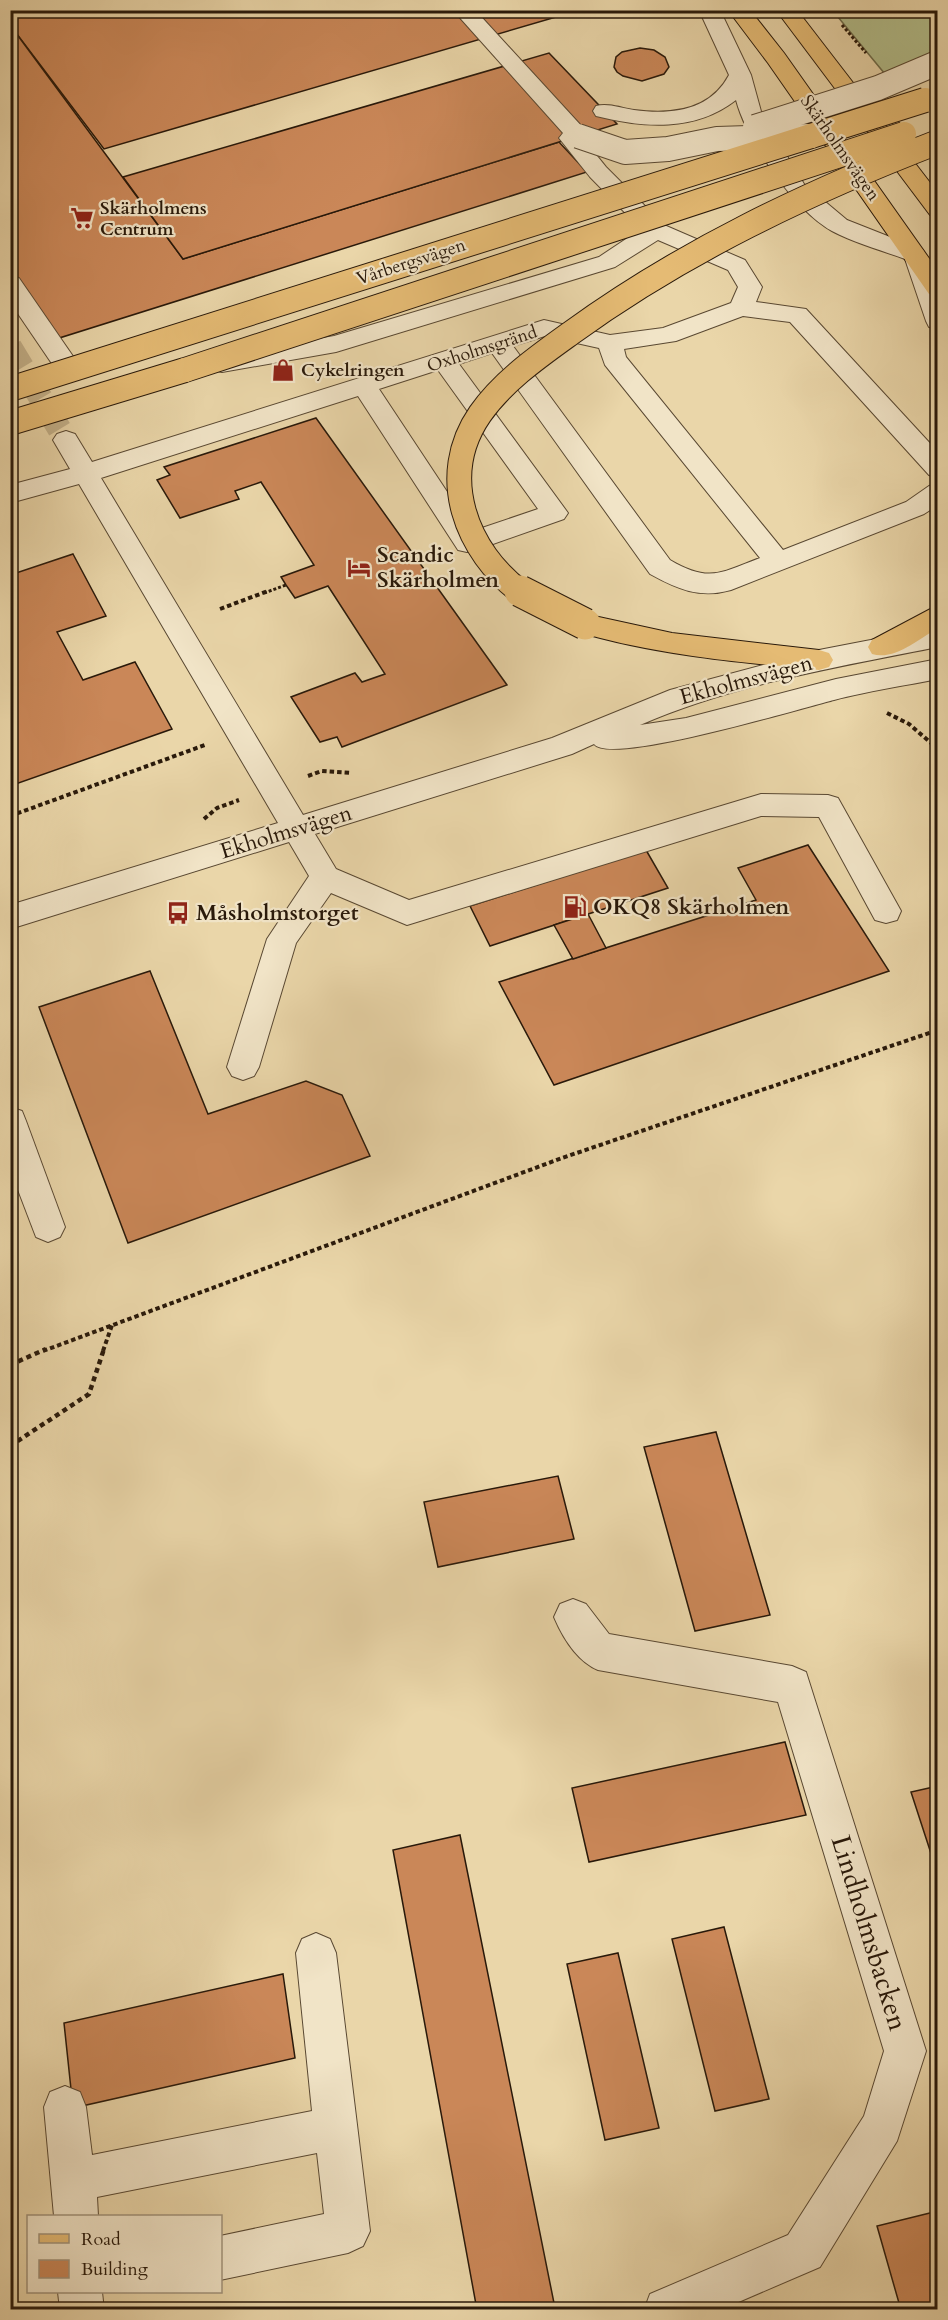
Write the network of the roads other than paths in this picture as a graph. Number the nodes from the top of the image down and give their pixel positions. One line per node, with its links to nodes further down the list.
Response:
1 (463, 10): 11 (street)
2 (709, 10): 6 (street)
3 (738, 10): 16 (main road, Skärholmsvägen)
4 (786, 10): 14 (main road, Skärholmsvägen)
5 (937, 63): 12 (street, bridge)
6 (740, 75): 8 (street); 16 (street)
7 (933, 96): 10 (main road, Vårbergsvägen, bridge)
8 (604, 111)
9 (938, 123): 25 (main road, bridge)
10 (811, 136): 12 (street, bridge); 24 (main road, Vårbergsvägen, bridge)
11 (574, 137): 12 (street, bridge); 15 (street)
12 (717, 139)
13 (938, 142): 38 (main road, bridge)
14 (938, 210)
15 (656, 230): 19 (street); 25 (street)
16 (915, 255): 18 (main road, Skärholmsvägen); 20 (street)
17 (10, 283): 24 (street)
18 (938, 289)
19 (741, 308): 21 (street, Oxholmsgränd); 30 (street)
20 (938, 321)
21 (610, 343): 22 (street, Oxholmsgränd); 34 (street)
22 (498, 344): 23 (street, Oxholmsgränd); 34 (street)
23 (444, 361): 26 (street, Oxholmsgränd); 26 (street)
24 (70, 370): 27 (main road, Vårbergsvägen, bridge)
25 (185, 370): 28 (main road, bridge)
26 (364, 386): 31 (street, Oxholmsgränd)
27 (10, 389)
28 (10, 423)
29 (66, 440): 31 (street)
30 (938, 469)
31 (87, 473): 33 (street, Oxholmsgränd); 41 (street)
32 (938, 492): 34 (street)
33 (10, 494)
34 (778, 562)
35 (938, 615): 37 (main road)
36 (938, 637): 37 (street, Ekholmsvägen)
37 (882, 647): 38 (street, Ekholmsvägen)
38 (819, 660): 40 (street, Ekholmsvägen)
39 (938, 669): 40 (street, Ekholmsvägen)
40 (562, 746): 41 (street, Ekholmsvägen)
41 (295, 829): 42 (street); 44 (street, Ekholmsvägen)
42 (325, 877): 43 (street); 45 (street)
43 (886, 911)
44 (10, 917)
45 (243, 1067)
46 (10, 1121): 47 (street)
47 (48, 1227)
48 (573, 1617): 56 (street, Lindholmsbacken)
49 (316, 1953): 51 (street)
50 (65, 2107): 52 (street)
51 (335, 2128): 52 (street); 53 (street)
52 (75, 2198)
53 (222, 2258)
54 (80, 2293): 55 (street)
55 (82, 2310)
56 (666, 2310)

